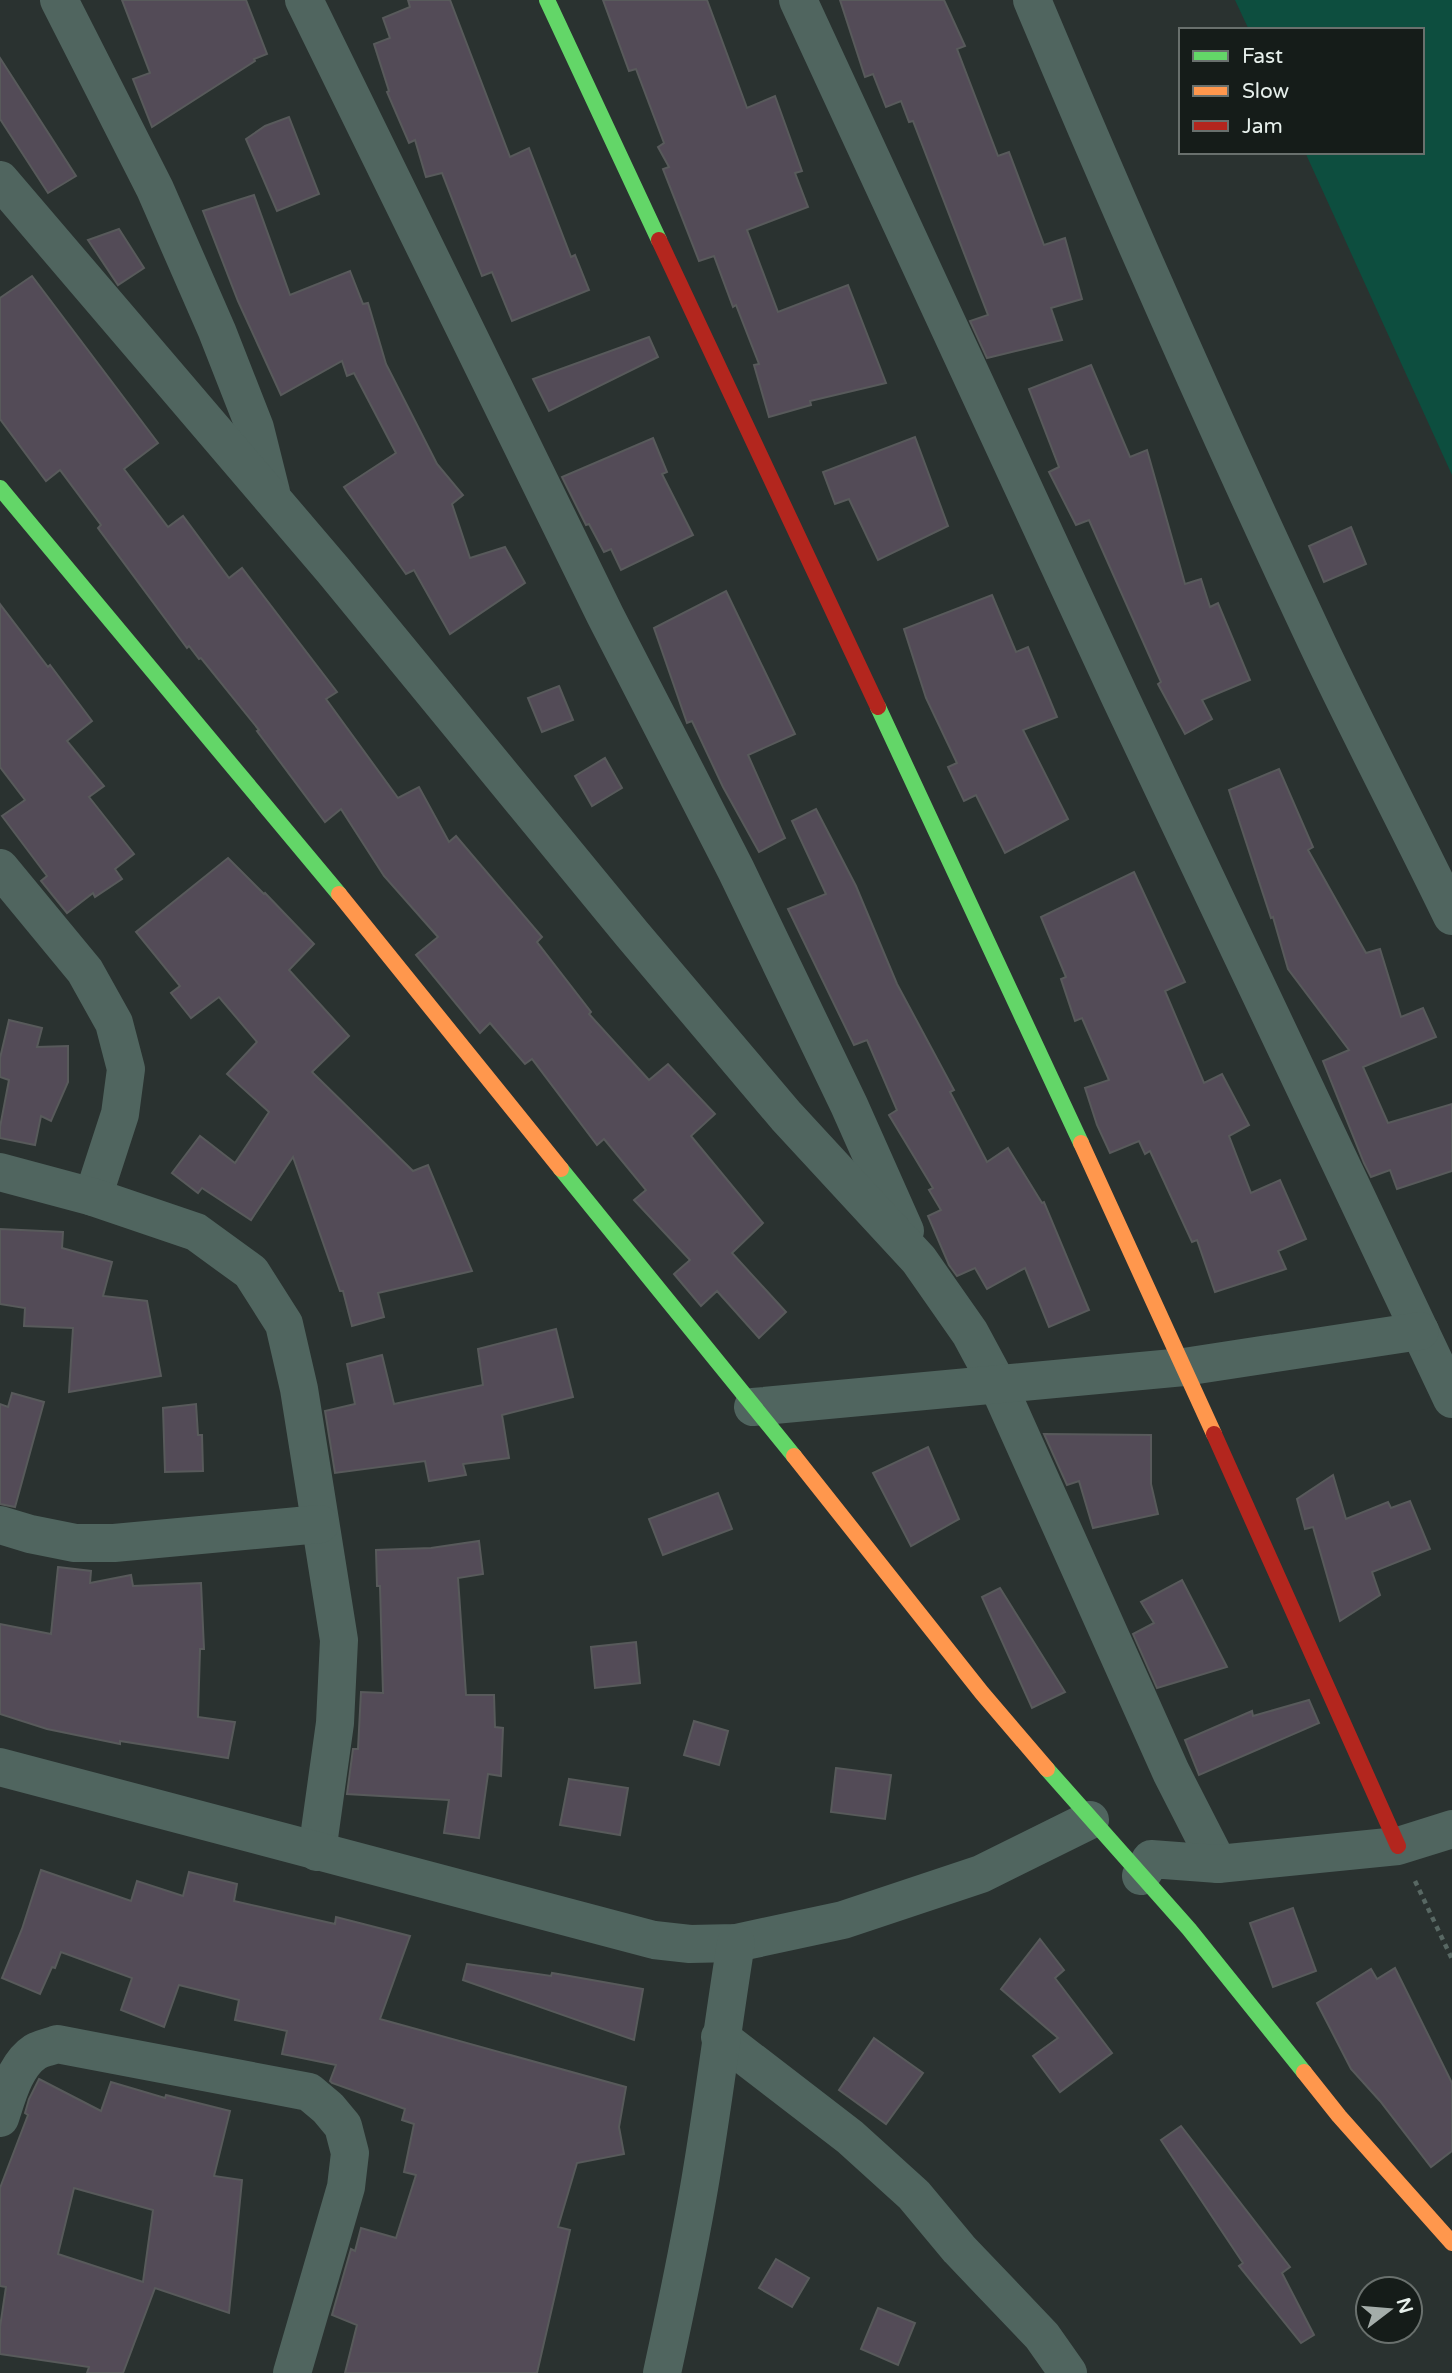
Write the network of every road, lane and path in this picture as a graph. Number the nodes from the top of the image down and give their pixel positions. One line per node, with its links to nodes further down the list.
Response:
1 (59, 0): 8 (street)
2 (304, 0): 13 (street)
3 (547, 0): 15 (street)
4 (797, 0): 14 (street)
5 (1032, 0): 10 (street)
6 (0, 180): 8 (street)
7 (0, 488): 18 (street)
8 (274, 501): 13 (street)
9 (0, 868): 12 (street)
10 (1452, 916)
11 (0, 1172): 12 (street)
12 (93, 1198): 20 (street)
13 (919, 1260): 16 (street)
14 (1435, 1347): 15 (street); 17 (street)
15 (1184, 1367): 16 (street); 24 (street)
16 (998, 1385): 18 (street); 26 (street)
17 (1452, 1399)
18 (753, 1407): 22 (street)
19 (0, 1524): 20 (street)
20 (320, 1524): 25 (street)
21 (0, 1767): 25 (street)
22 (1090, 1820): 27 (street); 28 (street)
23 (1452, 1829): 24 (street)
24 (1398, 1846): 26 (street); 29 (path)
25 (317, 1852): 28 (street)
26 (1218, 1864): 27 (street)
27 (1141, 1876): 32 (street)
28 (736, 1943): 30 (street)
29 (1452, 1959)
30 (720, 2037): 34 (street); 35 (street)
31 (0, 2118): 33 (street)
32 (1452, 2243)
33 (292, 2373)
34 (662, 2373)
35 (1068, 2373)

